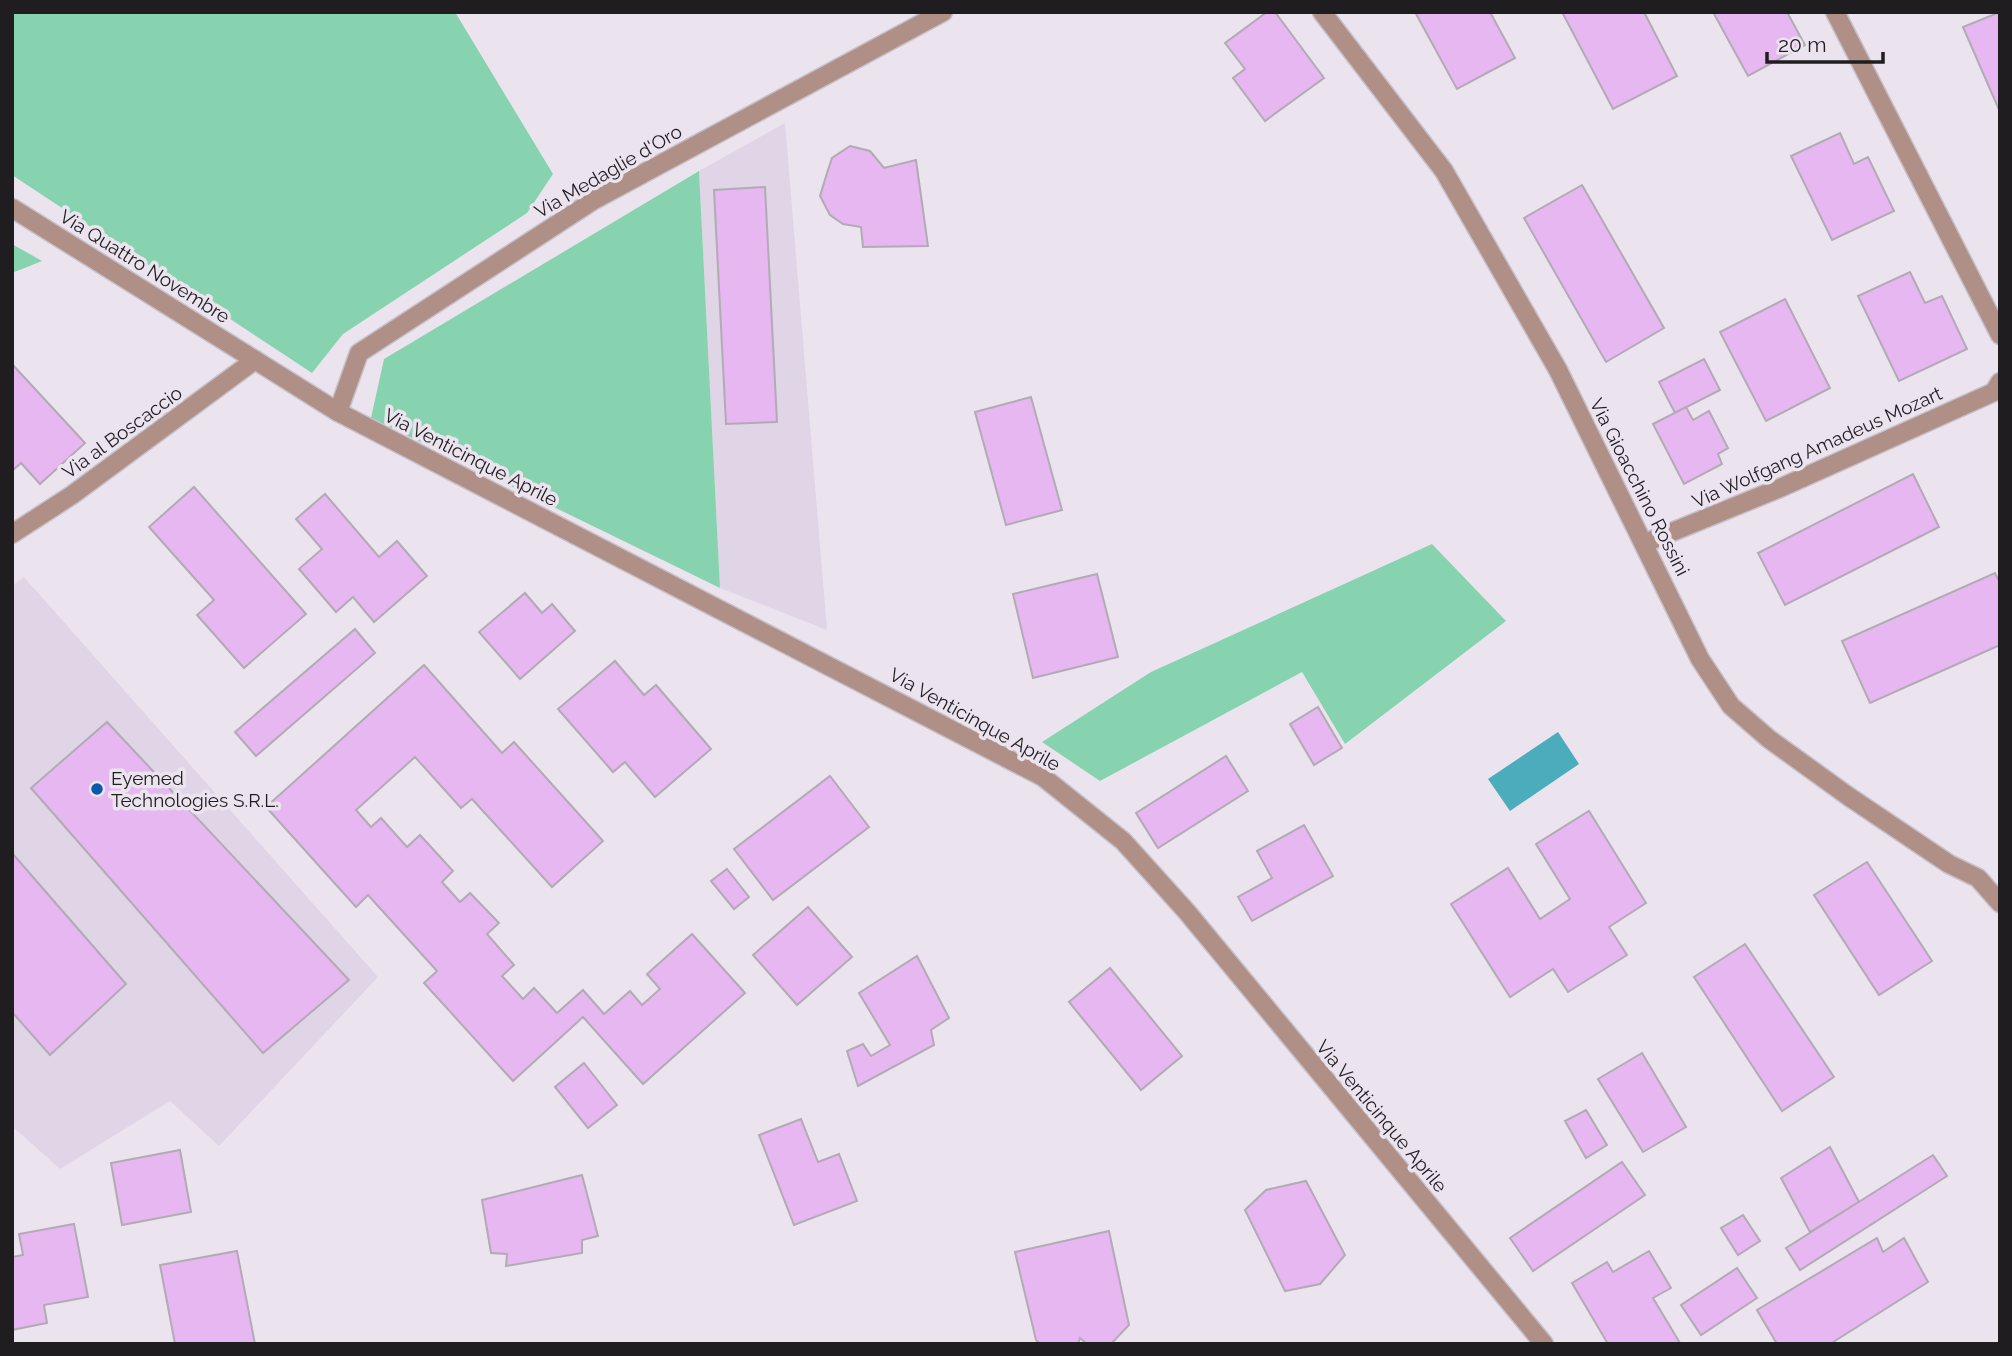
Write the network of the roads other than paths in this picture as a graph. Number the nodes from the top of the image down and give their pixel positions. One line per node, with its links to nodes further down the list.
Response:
1 (943, 12): 8 (street, Via Medaglie d'Oro)
2 (1322, 12): 10 (street, Via Gioacchino Rossini)
3 (1835, 12): 5 (street)
4 (12, 208): 6 (street, Via Quattro Novembre)
5 (2000, 335)
6 (255, 360): 8 (street, Via Venticinque Aprile); 9 (street, Via al Boscaccio)
7 (2000, 382): 10 (street, Via Wolfgang Amadeus Mozart)
8 (338, 412): 12 (street, Via Venticinque Aprile)
9 (12, 534)
10 (1646, 543): 11 (street, Via Gioacchino Rossini)
11 (2000, 903)
12 (1544, 1344)

